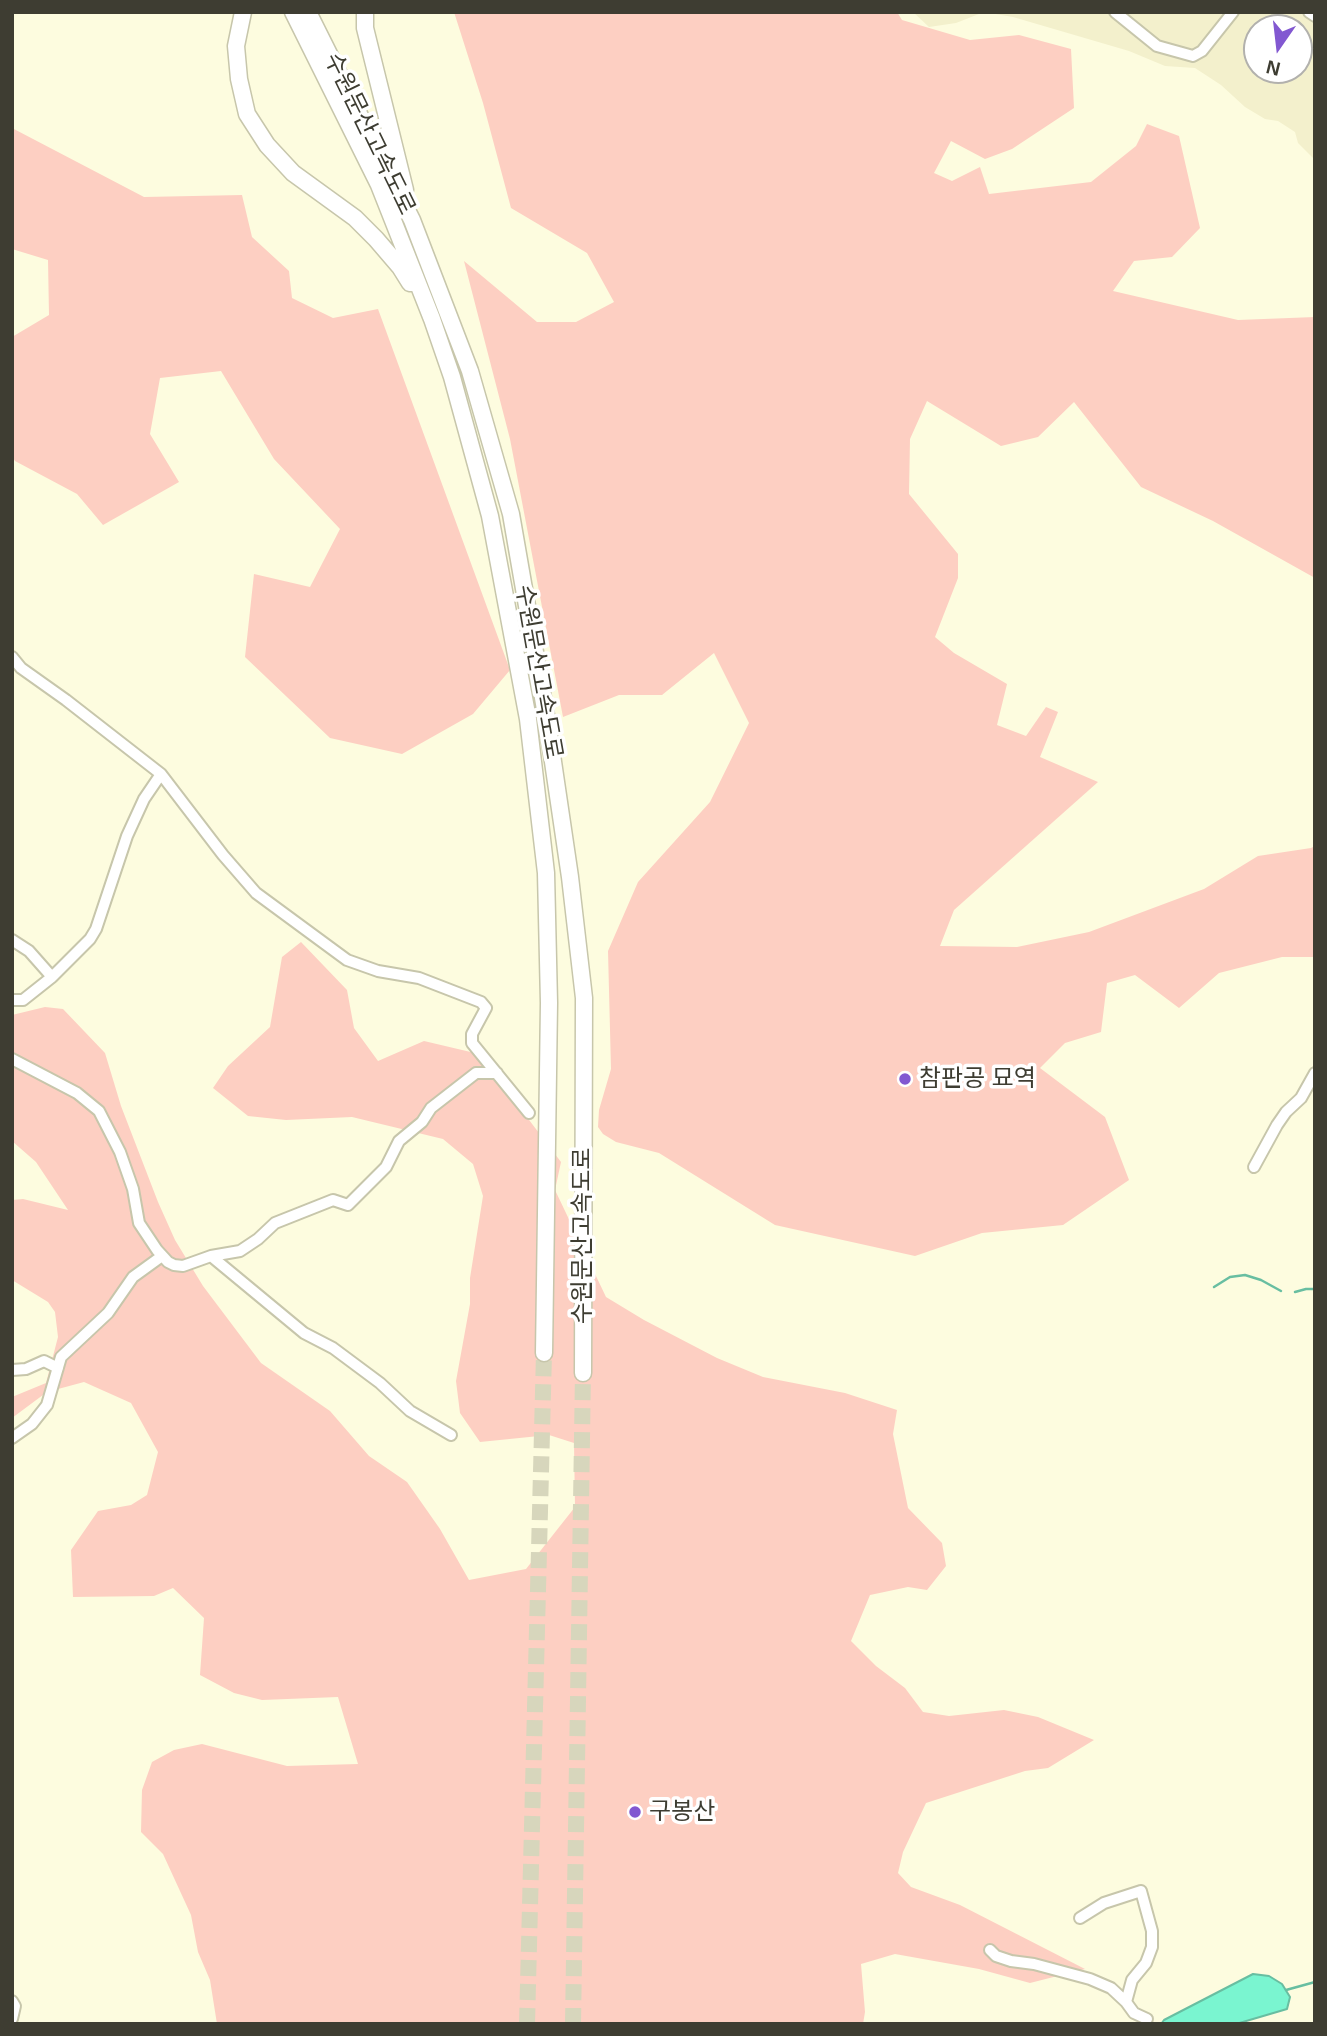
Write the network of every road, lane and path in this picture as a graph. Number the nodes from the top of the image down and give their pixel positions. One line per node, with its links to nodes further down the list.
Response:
1 (243, 12): 10 (highway)
2 (293, 12): 10 (highway, 수원문산고속도로)
3 (308, 12): 9 (highway, 수원문산고속도로)
4 (1115, 12): 5 (street)
5 (1233, 12)
6 (1310, 12): 7 (street)
7 (1315, 16)
8 (365, 20): 9 (highway)
9 (412, 220): 26 (highway, 수원문산고속도로)
10 (432, 318): 23 (highway, 수원문산고속도로)
11 (12, 657): 12 (street)
12 (160, 774): 14 (street); 17 (street)
13 (12, 940): 14 (street)
14 (52, 977): 15 (street)
15 (12, 1000)
16 (12, 1059): 21 (street)
17 (497, 1073): 19 (street); 22 (street)
18 (1315, 1073): 20 (street)
19 (529, 1113)
20 (1254, 1167)
21 (162, 1256): 22 (street); 24 (street)
22 (211, 1256): 27 (street)
23 (544, 1353)
24 (58, 1368): 25 (street); 28 (street)
25 (12, 1370)
26 (583, 1373)
27 (451, 1435)
28 (12, 1438)
29 (1080, 1918): 32 (street)
30 (990, 1951): 32 (street)
31 (12, 2001): 33 (street)
32 (1126, 2001): 34 (street)
33 (12, 2019)
34 (1147, 2019)

